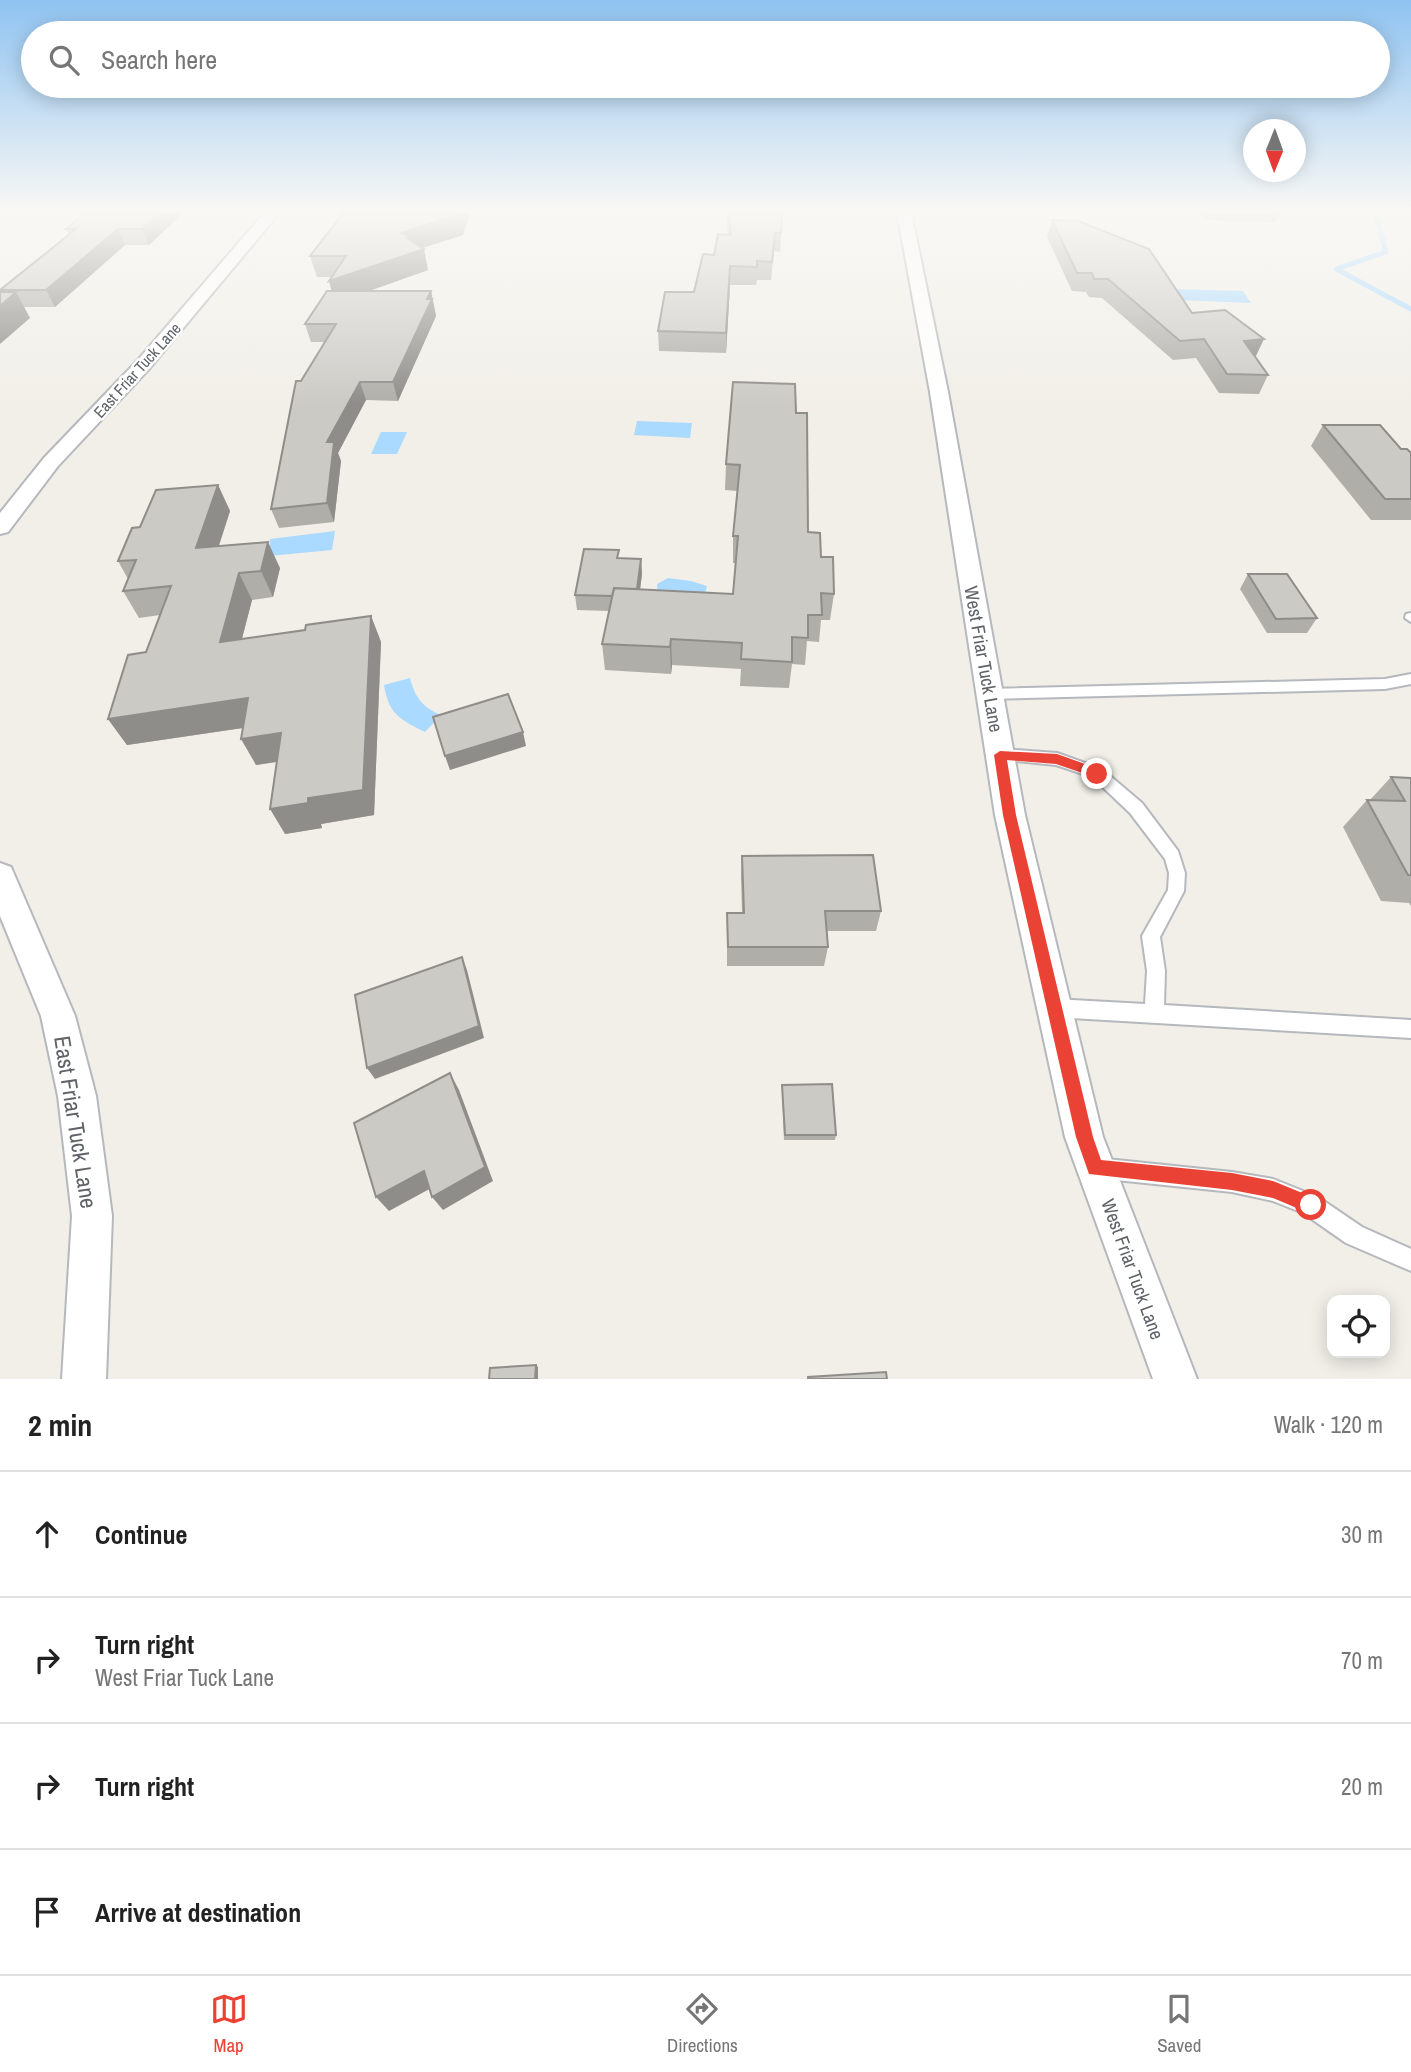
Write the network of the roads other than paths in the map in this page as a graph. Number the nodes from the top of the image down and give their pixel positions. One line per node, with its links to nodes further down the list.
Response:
1 (218, 276): 3 (street, East Friar Tuck Lane)
2 (917, 276): 5 (street, West Friar Tuck Lane)
3 (0, 527)
4 (1411, 679): 5 (lane)
5 (989, 694): 6 (street, West Friar Tuck Lane)
6 (1000, 755): 8 (street, West Friar Tuck Lane); 9 (lane)
7 (0, 877): 13 (street, East Friar Tuck Lane)
8 (1054, 1008): 9 (lane); 11 (street, West Friar Tuck Lane)
9 (1154, 1014): 10 (lane)
10 (1411, 1030)
11 (1095, 1168): 12 (lane); 14 (street, West Friar Tuck Lane)
12 (1411, 1260)
13 (84, 1379)
14 (1175, 1379)

